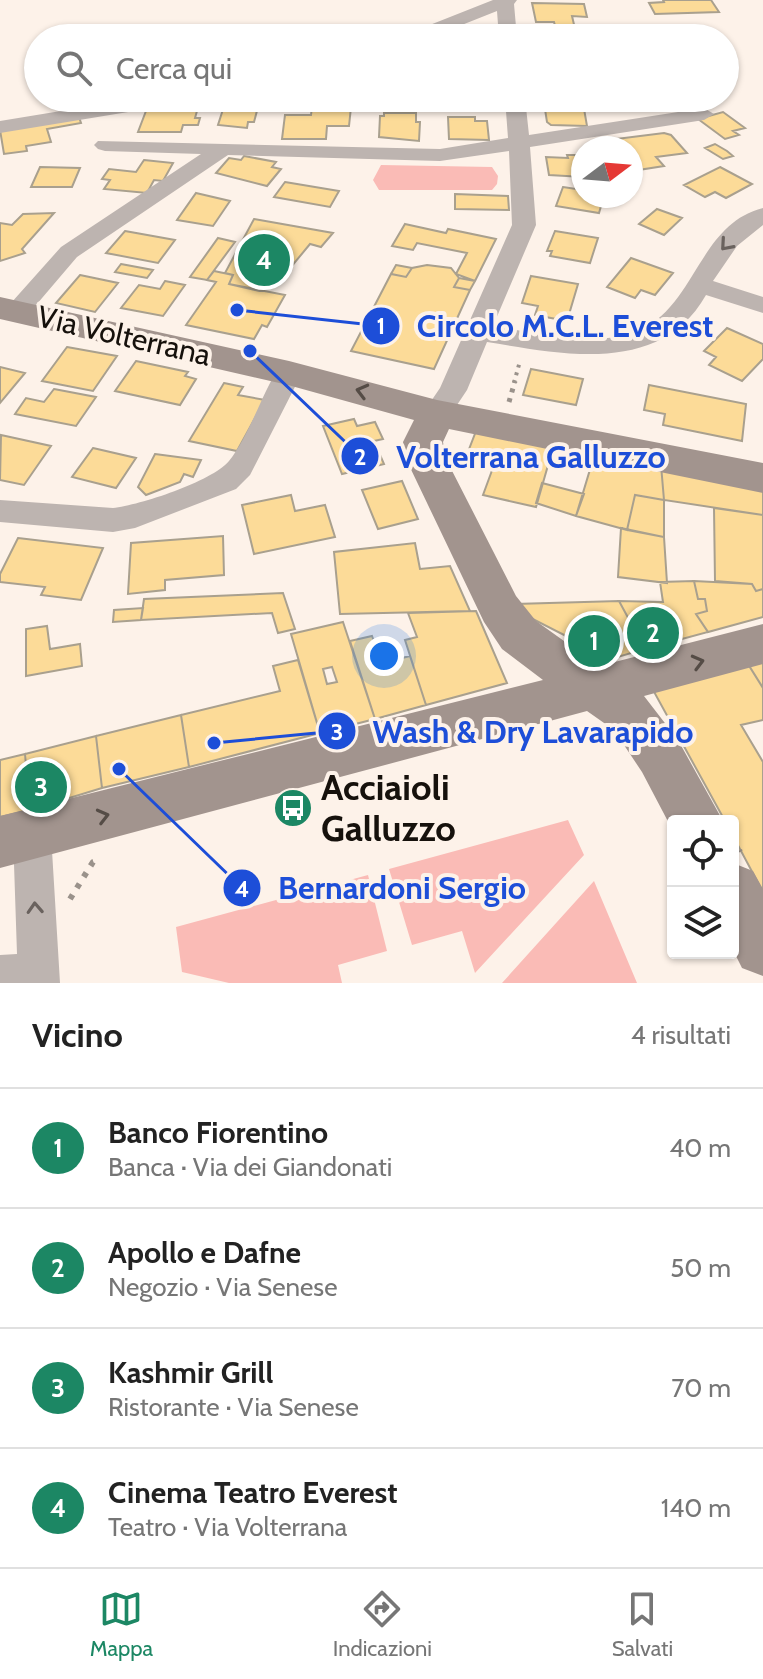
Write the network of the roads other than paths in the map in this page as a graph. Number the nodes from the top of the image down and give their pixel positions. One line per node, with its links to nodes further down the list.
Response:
1 (507, 2): 2 (street); 3 (street)
2 (450, 24)
3 (508, 24)
4 (92, 112): 7 (street)
5 (516, 112): 9 (street)
6 (704, 114): 9 (street)
7 (0, 127)
8 (105, 145): 10 (street)
9 (519, 145): 10 (street); 15 (street)
10 (223, 149): 14 (street)
11 (763, 215): 12 (street, one-way to 12)
12 (697, 284): 13 (street); 15 (street)
13 (763, 305)
14 (8, 310): 16 (main road, Via Volterrana)
15 (477, 332): 17 (street)
16 (289, 373): 17 (main road, Via Volterrana, one-way to 16); 19 (street)
17 (437, 413): 18 (main road, Via Volterrana); 21 (main road)
18 (763, 478)
19 (0, 511)
20 (763, 644): 21 (main road, one-way to 20)
21 (596, 689): 22 (main road); 23 (main road, one-way to 21)
22 (693, 815)
23 (16, 838): 26 (street, one-way to 23)
24 (739, 902): 25 (main road)
25 (763, 947)
26 (26, 978)

